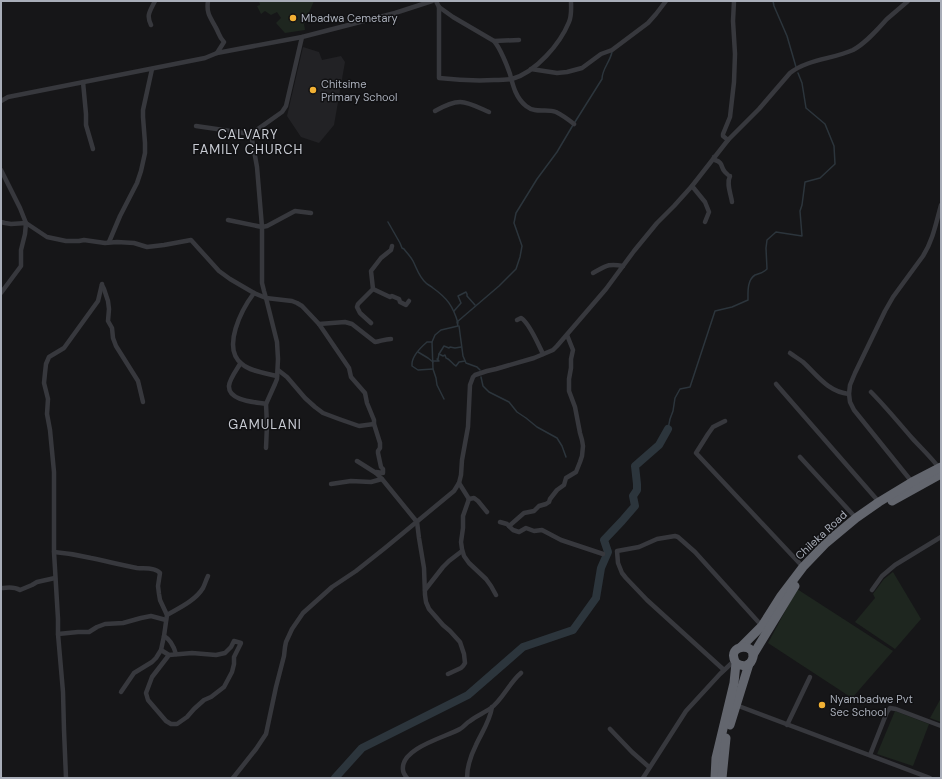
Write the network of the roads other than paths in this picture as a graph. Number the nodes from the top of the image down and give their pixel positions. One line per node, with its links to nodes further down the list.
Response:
1 (155, 1): 10 (street)
2 (208, 1): 14 (street)
3 (432, 1): 11 (street)
4 (436, 1): 9 (street)
5 (571, 1): 16 (street)
6 (666, 1): 16 (street)
7 (734, 1): 25 (street)
8 (908, 1): 25 (street)
9 (439, 7): 13 (street); 17 (street)
10 (151, 25)
11 (302, 37): 14 (street); 24 (street)
12 (519, 40): 13 (street)
13 (494, 41): 17 (street)
14 (217, 53): 15 (street)
15 (152, 69): 18 (street); 39 (street)
16 (531, 69): 17 (street)
17 (511, 79): 22 (street)
18 (83, 82): 19 (street); 26 (street)
19 (1, 100)
20 (435, 111): 21 (street)
21 (489, 112)
22 (574, 124)
23 (196, 126): 24 (street)
24 (251, 134): 38 (street)
25 (728, 140): 27 (street)
26 (93, 149)
27 (714, 157): 30 (street); 31 (street)
28 (1, 170): 29 (street)
29 (2, 175): 37 (street)
30 (692, 186): 36 (street); 41 (street)
31 (732, 202)
32 (941, 205): 60 (street)
33 (311, 214): 38 (street)
34 (228, 220): 38 (street)
35 (1, 222): 37 (street)
36 (705, 222)
37 (26, 223): 39 (street); 44 (street)
38 (262, 227): 46 (street)
39 (109, 242): 45 (street)
40 (392, 246): 43 (street)
41 (624, 266): 42 (street); 51 (street)
42 (593, 273)
43 (373, 289): 47 (street); 49 (street)
44 (1, 293)
45 (254, 293): 46 (street); 55 (street)
46 (266, 298): 50 (street); 56 (street)
47 (409, 301)
48 (517, 320): 54 (street)
49 (371, 322)
50 (319, 324): 52 (street); 64 (street)
51 (567, 335): 54 (street); 80 (street)
52 (391, 339)
53 (790, 353): 60 (street)
54 (543, 354): 72 (street)
55 (240, 364): 57 (street); 62 (street)
56 (278, 370): 57 (street); 64 (street)
57 (277, 376): 62 (street)
58 (776, 384): 75 (street)
59 (871, 392): 68 (street)
60 (849, 394): 71 (street)
61 (143, 402): 83 (street)
62 (266, 404): 65 (street)
63 (725, 421): 85 (street)
64 (374, 424): 69 (street)
65 (266, 448)
66 (800, 457): 77 (street)
67 (357, 461): 69 (street)
68 (940, 470): 71 (highway, Chileka Road); 100 (highway, Chileka Road)
69 (376, 473): 70 (street)
70 (382, 479): 73 (street); 78 (street)
71 (912, 482): 75 (highway, Chileka Road)
72 (459, 483): 74 (street); 78 (street)
73 (331, 484)
74 (469, 499): 76 (street); 82 (street)
75 (879, 502): 77 (highway, Chileka Road)
76 (487, 512)
77 (856, 518): 85 (highway, Chileka Road)
78 (417, 522): 89 (street); 116 (street)
79 (500, 522): 80 (street)
80 (509, 526): 84 (street)
81 (941, 537): 90 (street)
82 (462, 551): 89 (street); 91 (street)
83 (54, 552): 87 (street); 92 (street)
84 (603, 554)
85 (802, 567): 93 (highway, Chileka Road)
86 (208, 576): 92 (street)
87 (55, 578): 88 (street); 94 (street)
88 (1, 588)
89 (425, 590): 105 (street)
90 (872, 590)
91 (496, 595)
92 (166, 618): 94 (street); 95 (street)
93 (762, 626): 96 (highway, Chileka Road); 103 (street)
94 (58, 634): 115 (street)
95 (164, 636): 97 (street); 98 (street)
96 (741, 647): 100 (highway); 101 (highway, Chileka Road)
97 (161, 650): 99 (street); 107 (street)
98 (176, 654): 99 (street); 99 (street)
99 (169, 655)
100 (753, 655): 102 (highway, Chileka Road)
101 (736, 661): 102 (highway); 103 (street); 120 (highway, Chileka Road)
102 (749, 664): 108 (highway, Chileka Road)
103 (724, 670): 114 (street)
104 (521, 673): 109 (street)
105 (448, 674)
106 (810, 677): 110 (street)
107 (121, 692)
108 (736, 705): 110 (street); 121 (highway, Chileka Road)
109 (492, 707): 117 (street); 118 (street)
110 (787, 725): 113 (street)
111 (941, 726): 113 (street)
112 (610, 729): 114 (street)
113 (870, 755): 122 (street)
114 (649, 767): 119 (street)
115 (66, 778)
116 (233, 778)
117 (407, 778)
118 (467, 778)
119 (643, 778)
120 (715, 778)
121 (722, 778)
122 (930, 778)

